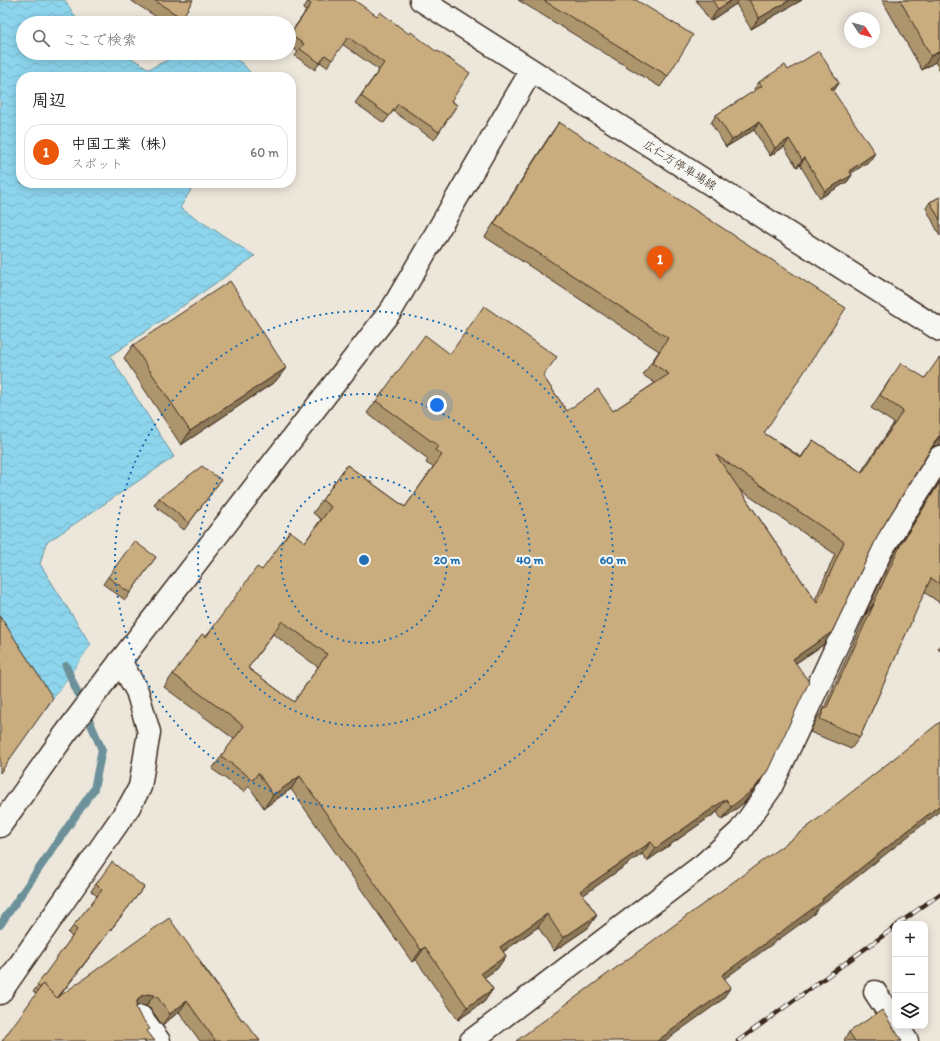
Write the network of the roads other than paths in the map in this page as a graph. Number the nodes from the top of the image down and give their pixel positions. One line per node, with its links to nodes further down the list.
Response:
1 (421, 0): 2 (street, 広仁方停車場線)
2 (531, 71): 3 (street, 広仁方停車場線); 5 (street)
3 (940, 330)
4 (940, 457): 13 (street)
5 (114, 669): 6 (street); 8 (street)
6 (0, 826)
7 (875, 992): 10 (street)
8 (0, 993)
9 (141, 1017): 12 (street)
10 (892, 1018)
11 (899, 1029): 14 (street)
12 (160, 1041)
13 (471, 1041)
14 (907, 1041)

